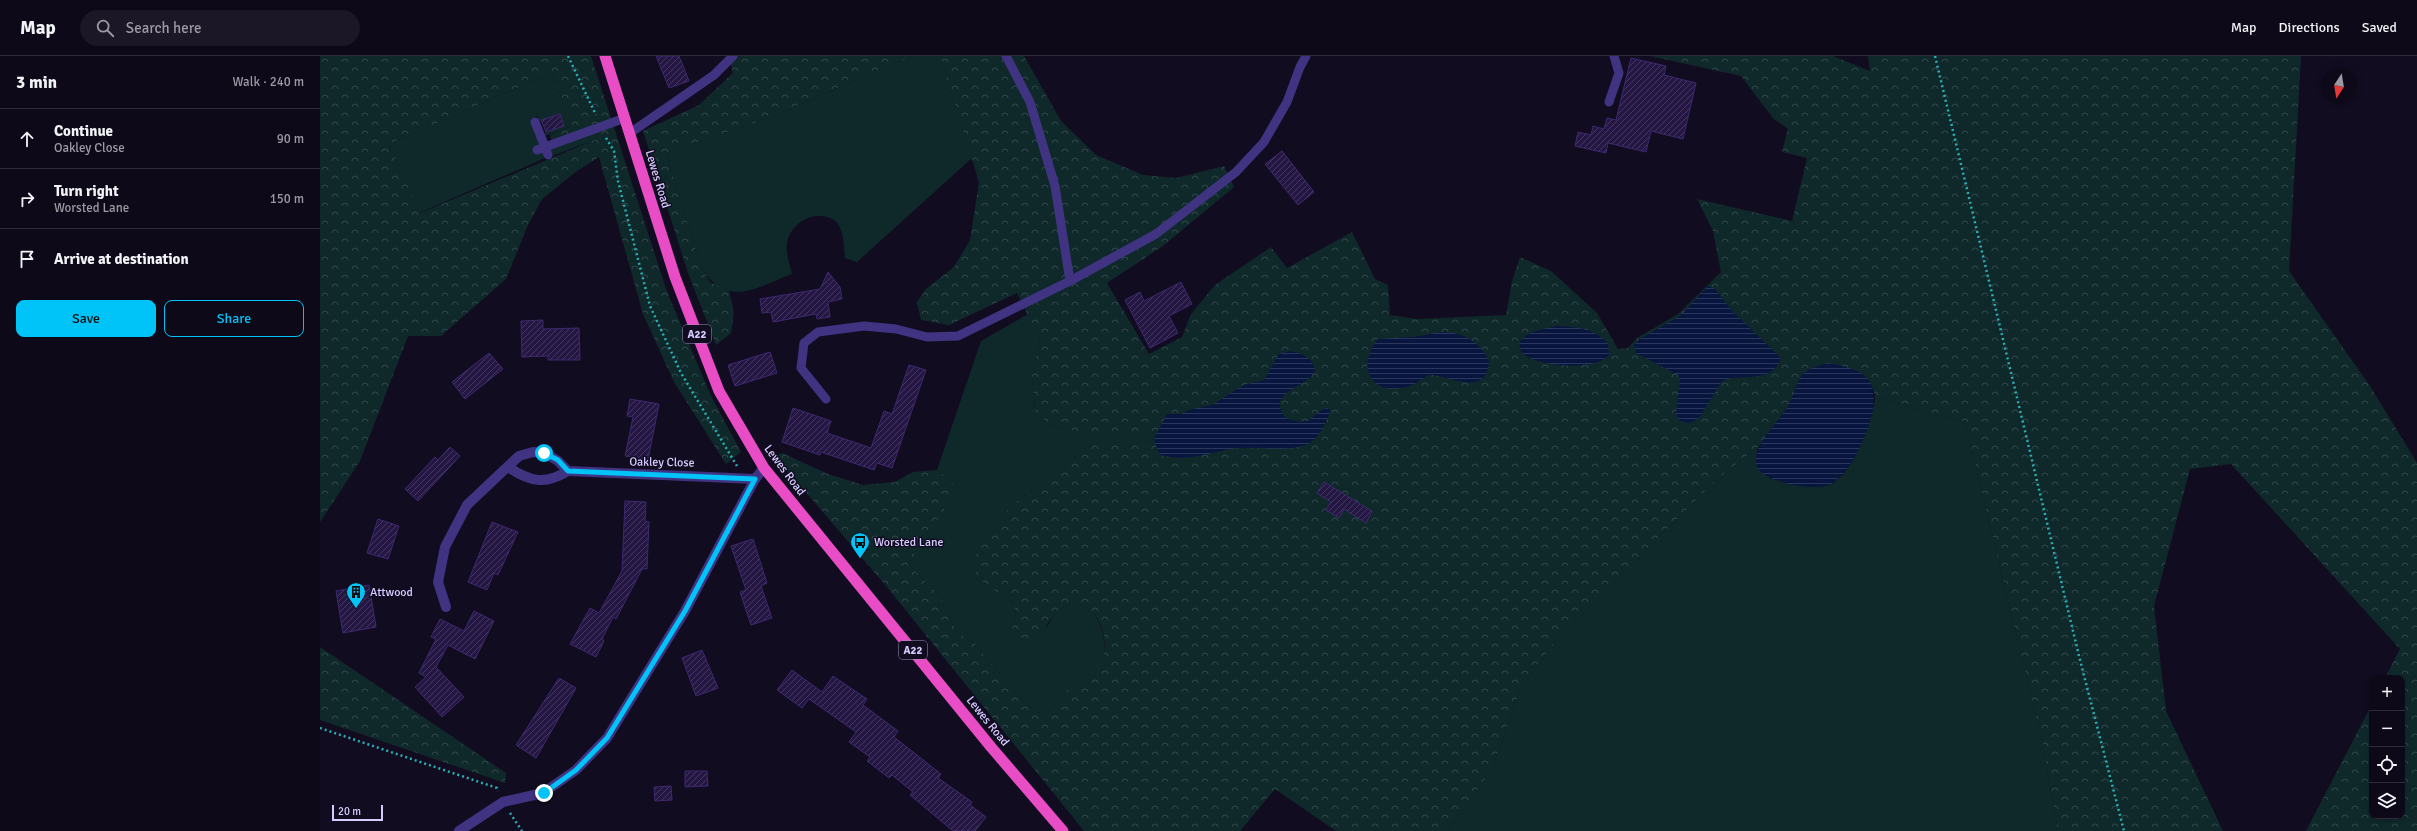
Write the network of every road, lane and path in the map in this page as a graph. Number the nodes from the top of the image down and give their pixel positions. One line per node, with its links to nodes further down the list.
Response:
1 (568, 56): 9 (path)
2 (605, 56): 10 (highway, Lewes Road / A22)
3 (733, 56): 12 (lane)
4 (1006, 56): 14 (lane)
5 (1306, 56): 14 (lane)
6 (1614, 56): 8 (lane)
7 (1935, 56): 26 (path)
8 (1609, 102)
9 (592, 107)
10 (625, 118): 11 (lane); 12 (highway, Lewes Road / A22)
11 (535, 122)
12 (630, 133): 17 (highway, Lewes Road / A22)
13 (614, 151): 19 (path)
14 (1070, 281): 15 (lane)
15 (826, 399)
16 (508, 467): 18 (street, Oakley Close); 18 (street); 20 (street)
17 (764, 468): 19 (street); 25 (highway, Lewes Road / A22)
18 (568, 471): 19 (street, Oakley Close)
19 (750, 478): 22 (street)
20 (446, 607)
21 (320, 728): 22 (path)
22 (503, 802): 23 (street); 24 (path)
23 (459, 831)
24 (522, 831)
25 (1063, 831)
26 (2124, 831)

